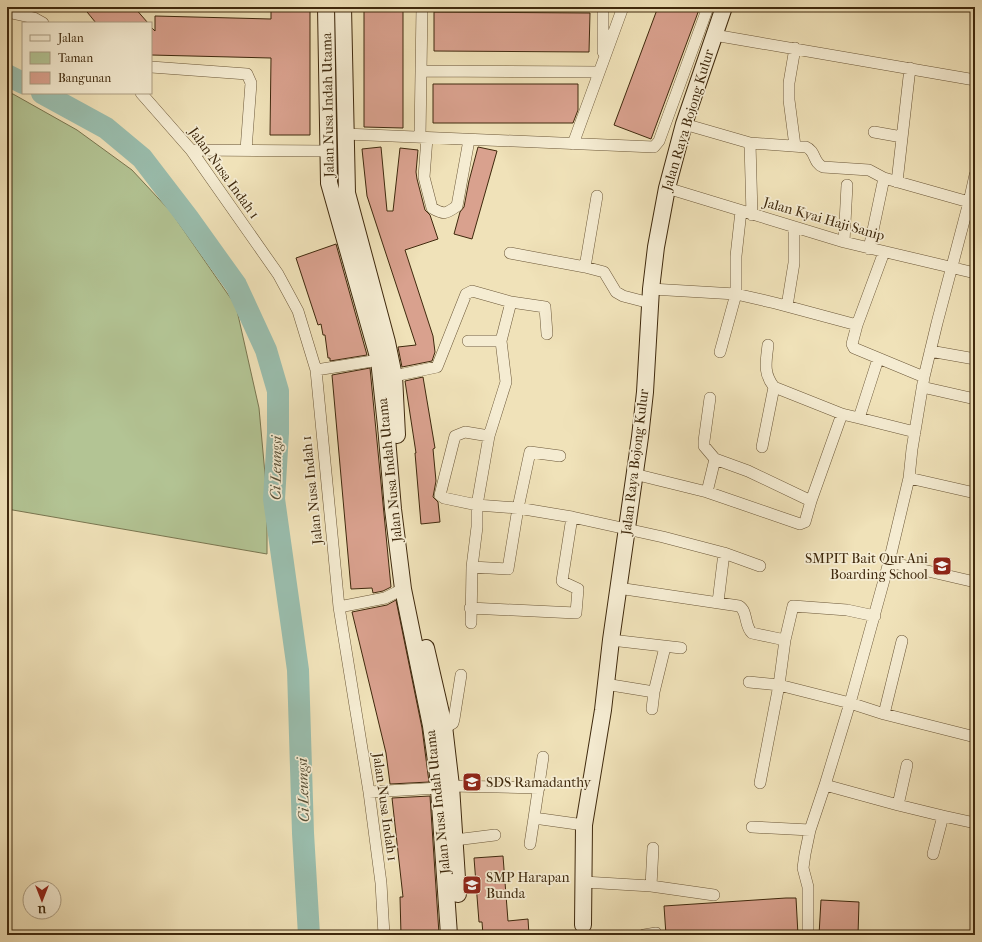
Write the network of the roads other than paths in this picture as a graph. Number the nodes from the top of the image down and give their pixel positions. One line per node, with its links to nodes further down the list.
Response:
1 (326, 7): 30 (street, Jalan Nusa Indah Utama)
2 (343, 7): 21 (street, Jalan Nusa Indah Utama)
3 (422, 7): 15 (street)
4 (603, 7): 12 (street)
5 (622, 7): 12 (street)
6 (708, 7): 26 (street)
7 (724, 7): 10 (street, Jalan Raya Bojong Kulur)
8 (7, 12): 9 (street)
9 (41, 22)
10 (714, 35): 11 (street); 19 (street, Jalan Raya Bojong Kulur)
11 (795, 48): 14 (street); 27 (street)
12 (604, 61): 16 (street)
13 (152, 67): 29 (street)
14 (910, 68): 17 (street); 22 (street)
15 (421, 71): 16 (street); 23 (street)
16 (599, 72): 26 (street)
17 (975, 80)
18 (142, 94): 28 (street, Jalan Nusa Indah 1)
19 (684, 124): 25 (street); 35 (street, Jalan Raya Bojong Kulur)
20 (874, 132): 22 (street)
21 (345, 134): 23 (street); 63 (street, Jalan Nusa Indah Utama)
22 (902, 137): 33 (street)
23 (423, 138): 24 (street); 24 (street)
24 (469, 140): 26 (street)
25 (750, 143): 27 (street); 39 (street)
26 (573, 144)
27 (795, 146): 32 (street)
28 (191, 150): 29 (street); 62 (street, Jalan Nusa Indah 1)
29 (246, 150): 30 (street)
30 (328, 151): 61 (street, Jalan Nusa Indah Utama)
31 (975, 175): 37 (street)
32 (884, 178): 33 (street); 42 (street)
33 (897, 182): 37 (street)
34 (847, 185): 41 (street)
35 (667, 188): 38 (street, Jalan Kyai Haji Sanip); 49 (street, Jalan Raya Bojong Kulur)
36 (597, 196): 45 (street)
37 (969, 202): 46 (street)
38 (741, 211): 39 (street, Jalan Kyai Haji Sanip); 48 (street)
39 (752, 215): 40 (street, Jalan Kyai Haji Sanip)
40 (794, 227): 41 (street, Jalan Kyai Haji Sanip); 51 (street)
41 (844, 242): 42 (street, Jalan Kyai Haji Sanip)
42 (869, 249): 43 (street, Jalan Kyai Haji Sanip)
43 (884, 252): 46 (street, Jalan Kyai Haji Sanip); 52 (street)
44 (510, 253): 45 (street)
45 (585, 267): 49 (street)
46 (951, 268): 47 (street, Jalan Kyai Haji Sanip); 57 (street)
47 (975, 273)
48 (736, 294): 49 (street); 51 (street); 58 (street)
49 (650, 296): 76 (street, Jalan Raya Bojong Kulur)
50 (511, 302): 53 (street); 55 (street); 63 (street)
51 (787, 306): 52 (street)
52 (857, 325): 59 (street)
53 (547, 334)
54 (468, 341): 55 (street)
55 (501, 341): 72 (street)
56 (768, 345): 65 (street)
57 (930, 351): 60 (street); 64 (street)
58 (720, 352)
59 (878, 358): 64 (street); 69 (street)
60 (975, 359)
61 (378, 360): 62 (street); 70 (street, Jalan Nusa Indah Utama)
62 (316, 370): 93 (street, Jalan Nusa Indah 1)
63 (394, 376): 70 (street, Jalan Nusa Indah Utama)
64 (923, 382): 67 (street); 71 (street)
65 (774, 387): 68 (street); 73 (street)
66 (710, 398): 75 (street)
67 (975, 399)
68 (842, 414): 69 (street); 80 (street)
69 (859, 418): 71 (street)
70 (391, 426): 90 (street, Jalan Nusa Indah Utama); 110 (street, Jalan Nusa Indah Utama)
71 (914, 432): 77 (street)
72 (489, 436): 81 (street); 81 (street)
73 (762, 447)
74 (560, 456): 82 (street)
75 (715, 459): 78 (street); 80 (street)
76 (634, 474): 78 (street); 84 (street, Jalan Raya Bojong Kulur)
77 (909, 478): 79 (street); 86 (street)
78 (707, 492): 80 (street)
79 (975, 493)
80 (811, 501)
81 (477, 505): 82 (street); 88 (street)
82 (518, 508): 83 (street); 88 (street)
83 (572, 517): 84 (street); 94 (street)
84 (626, 530): 85 (street); 91 (street, Jalan Raya Bojong Kulur)
85 (724, 553): 87 (street); 92 (street)
86 (889, 562): 89 (street); 95 (street)
87 (760, 566)
88 (472, 567): 94 (street)
89 (975, 582)
90 (403, 588): 93 (street); 116 (street, Jalan Nusa Indah Utama)
91 (618, 588): 92 (street); 97 (street, Jalan Raya Bojong Kulur)
92 (718, 602): 98 (street)
93 (339, 608): 118 (street, Jalan Nusa Indah 1)
94 (470, 608): 96 (street)
95 (875, 616): 98 (street); 107 (street)
96 (471, 623)
97 (611, 640): 100 (street); 104 (street, Jalan Raya Bojong Kulur)
98 (785, 640): 105 (street)
99 (902, 641): 109 (street)
100 (665, 647): 101 (street); 106 (street)
101 (681, 648)
102 (461, 675): 110 (street)
103 (749, 682): 105 (street)
104 (605, 684): 106 (street); 123 (street, Jalan Raya Bojong Kulur)
105 (779, 685): 107 (street); 114 (street)
106 (654, 692): 108 (street)
107 (850, 703): 109 (street); 115 (street)
108 (652, 709)
109 (884, 714): 111 (street)
110 (444, 726): 116 (street, Jalan Nusa Indah Utama)
111 (975, 737)
112 (543, 757): 117 (street)
113 (907, 765): 119 (street)
114 (760, 783)
115 (826, 785): 119 (street); 125 (street)
116 (445, 787): 117 (street); 118 (street); 127 (street, Jalan Nusa Indah Utama); 137 (street, Jalan Nusa Indah Utama)
117 (539, 788): 121 (street)
118 (369, 792): 136 (street, Jalan Nusa Indah 1)
119 (898, 805): 120 (street)
120 (943, 816): 122 (street); 130 (street)
121 (534, 818): 123 (street); 128 (street)
122 (975, 823)
123 (584, 825): 131 (street, Jalan Raya Bojong Kulur)
124 (752, 827): 125 (street)
125 (810, 830): 140 (street)
126 (495, 835): 127 (street)
127 (455, 840): 138 (street, Jalan Nusa Indah Utama)
128 (530, 844)
129 (653, 848): 132 (street)
130 (933, 854)
131 (584, 882): 132 (street); 134 (street, Jalan Raya Bojong Kulur)
132 (651, 886): 133 (street)
133 (714, 895)
134 (584, 930)
135 (657, 934): 139 (street)
136 (384, 935)
137 (449, 935)
138 (460, 935)
139 (644, 935)
140 (808, 935)

